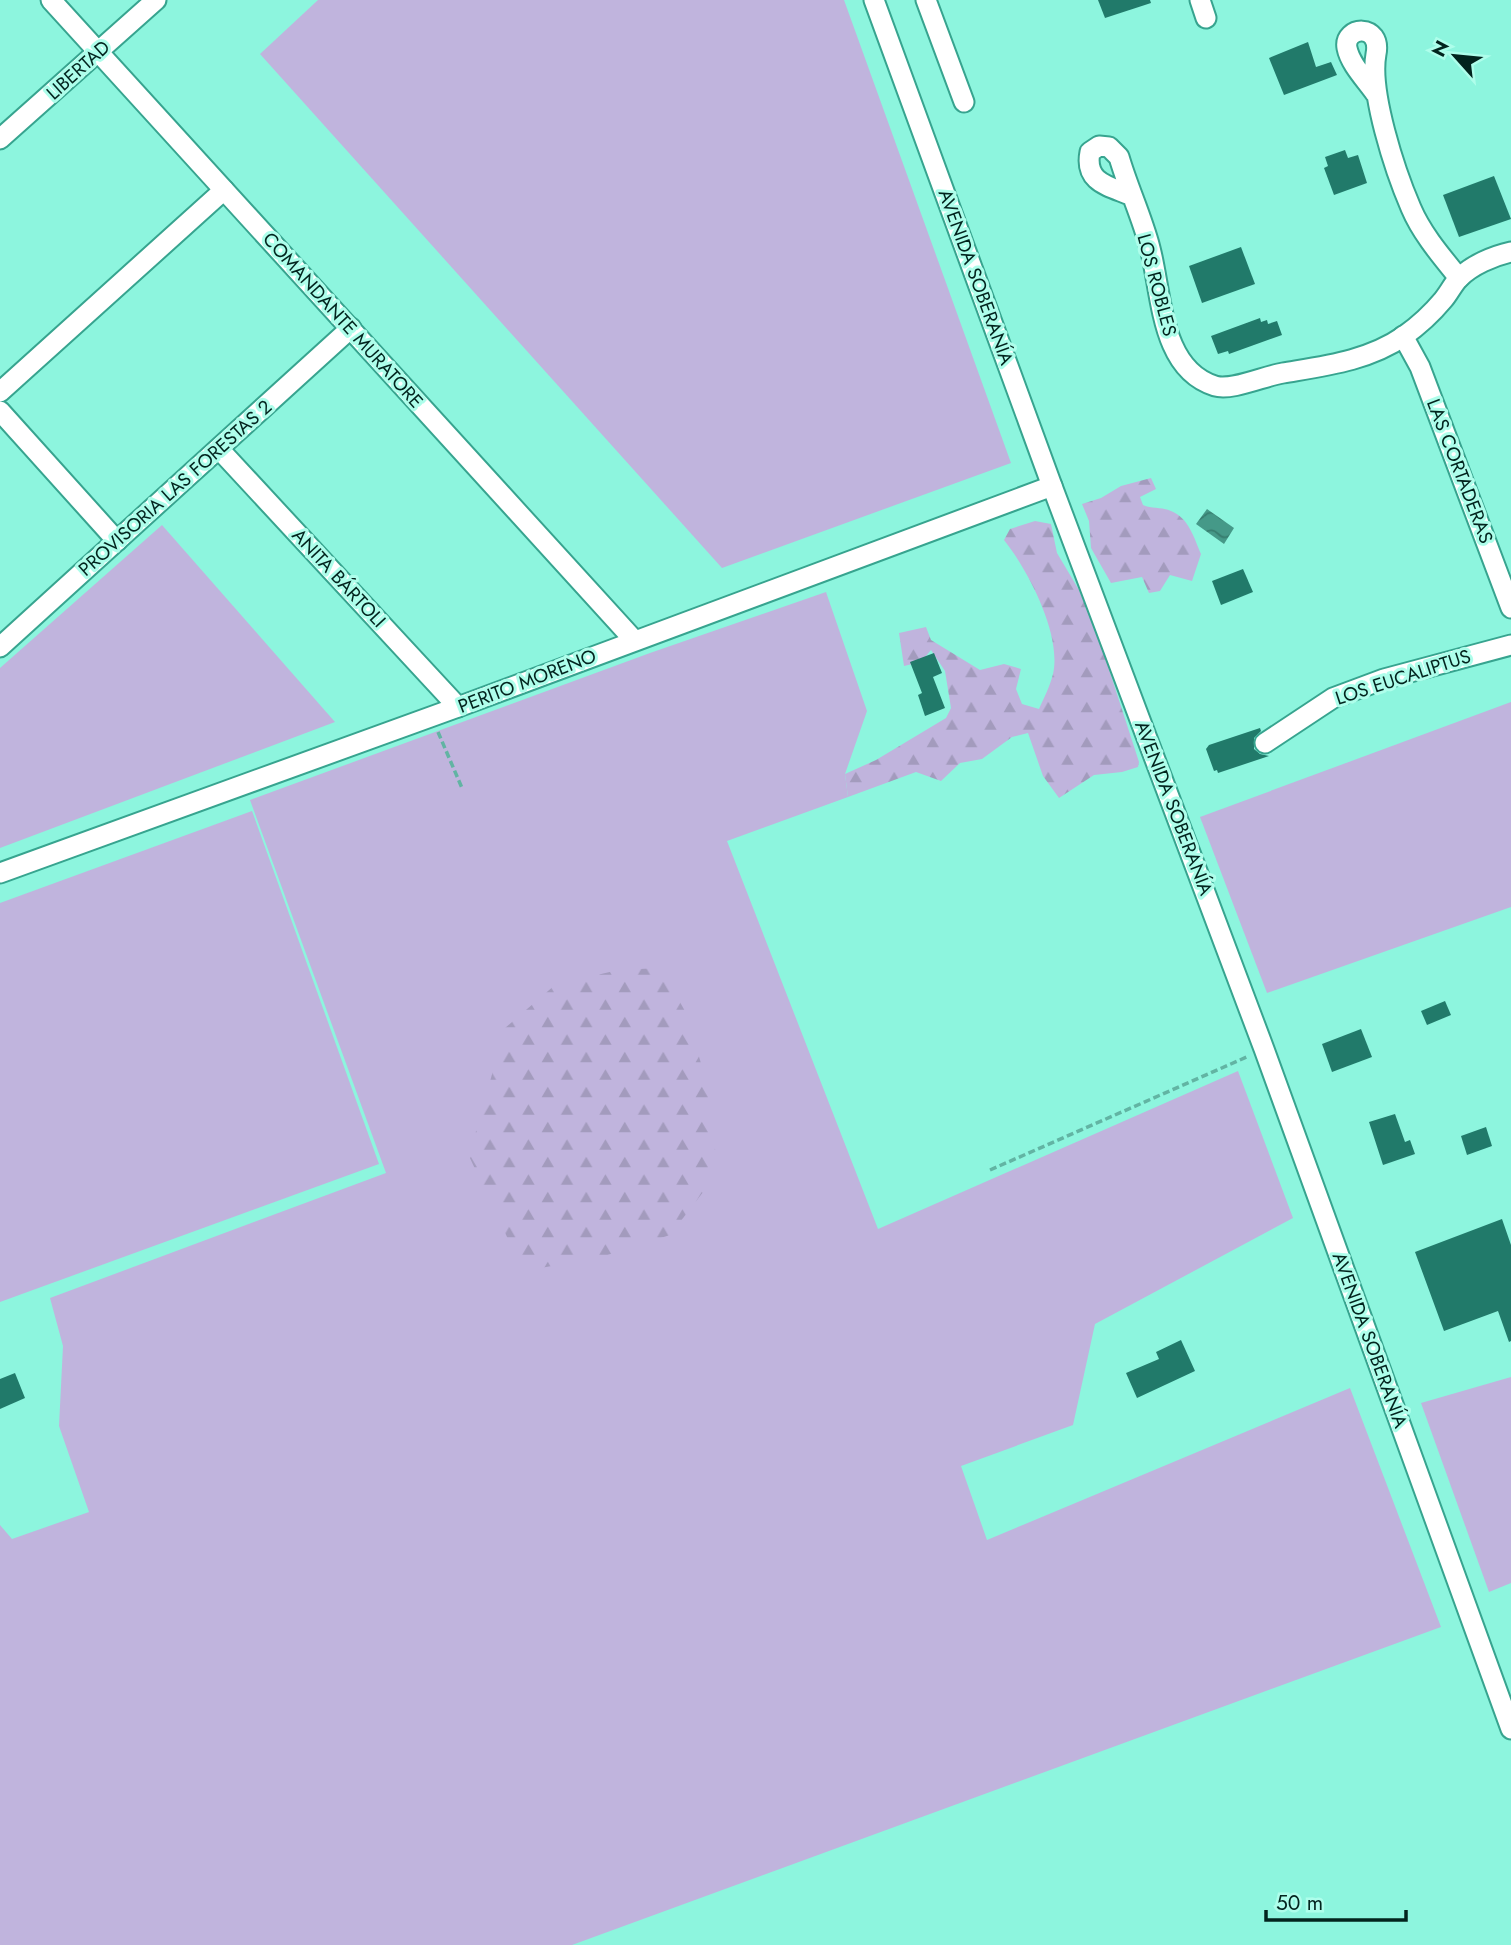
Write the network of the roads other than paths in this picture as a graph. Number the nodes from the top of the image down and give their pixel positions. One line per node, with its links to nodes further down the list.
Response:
1 (51, 0): 5 (street, COMANDANTE MURATORE)
2 (156, 0): 5 (street, LIBERTAD)
3 (874, 0): 18 (street, AVENIDA SOBERANÍA)
4 (926, 0): 7 (street)
5 (98, 51): 8 (street, LIBERTAD); 9 (street, COMANDANTE MURATORE)
6 (1376, 93): 12 (street)
7 (964, 102)
8 (0, 139)
9 (224, 190): 13 (street, COMANDANTE MURATORE); 15 (street)
10 (1130, 195): 14 (street, LOS ROBLES)
11 (1511, 252): 12 (street)
12 (1459, 278): 14 (street)
13 (351, 328): 17 (street, PROVISORIA LAS FORESTAS 2); 21 (street, COMANDANTE MURATORE)
14 (1403, 336): 20 (street, LAS CORTADERAS)
15 (0, 392)
16 (0, 411): 19 (street)
17 (219, 449): 19 (street, PROVISORIA LAS FORESTAS 2); 24 (street, ANITA BÁRTOLI)
18 (1052, 486): 21 (street, PERITO MORENO); 27 (street, AVENIDA SOBERANÍA)
19 (117, 541): 23 (street, PROVISORIA LAS FORESTAS 2)
20 (1511, 608)
21 (634, 640): 24 (street, PERITO MORENO)
22 (1511, 645): 25 (street, LOS EUCALIPTUS)
23 (0, 647)
24 (458, 707): 26 (street, PERITO MORENO)
25 (1265, 743)
26 (0, 873)
27 (1511, 1729)

